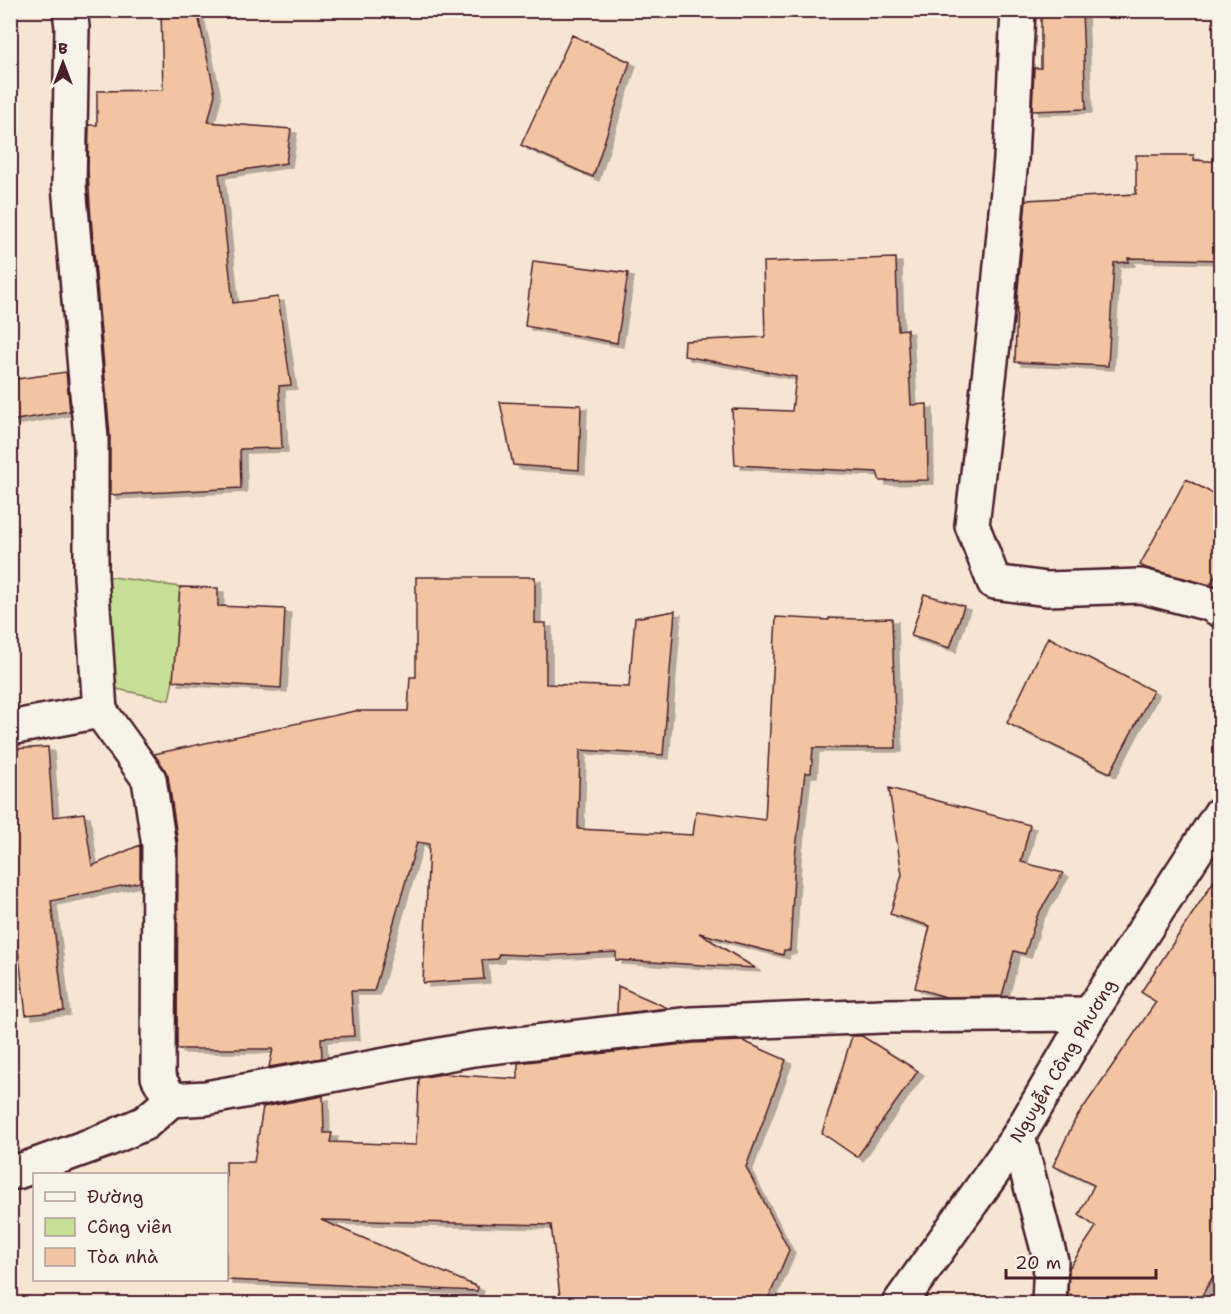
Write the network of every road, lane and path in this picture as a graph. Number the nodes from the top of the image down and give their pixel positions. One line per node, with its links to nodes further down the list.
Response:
1 (70, 10): 4 (street)
2 (1018, 10): 3 (street)
3 (1221, 610)
4 (100, 711): 5 (street); 8 (street)
5 (10, 728)
6 (1221, 814): 7 (street, Nguyễn Công Phương)
7 (1090, 1014): 8 (street); 9 (street, Nguyễn Công Phương)
8 (171, 1100): 10 (street)
9 (1018, 1137): 11 (street, Nguyễn Công Phương); 12 (street)
10 (17, 1172)
11 (899, 1304)
12 (1050, 1304)

